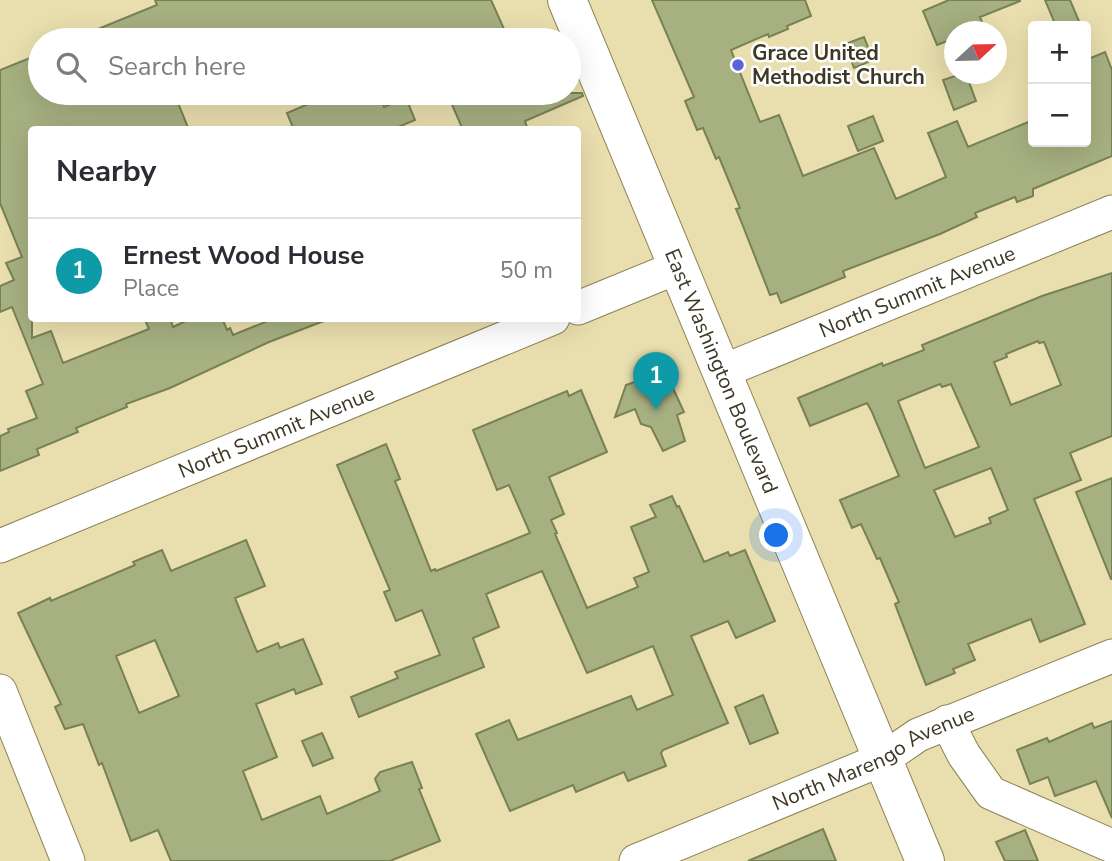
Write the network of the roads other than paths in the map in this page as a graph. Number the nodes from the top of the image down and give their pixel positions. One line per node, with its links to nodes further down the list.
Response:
1 (567, 0): 2 (main road, East Washington Boulevard)
2 (579, 28)
3 (581, 34): 5 (main road, East Washington Boulevard)
4 (1112, 212): 8 (street, North Summit Avenue)
5 (678, 267): 6 (street); 8 (main road, East Washington Boulevard)
6 (581, 307)
7 (543, 322): 9 (street, North Summit Avenue)
8 (720, 372): 13 (main road, East Washington Boulevard)
9 (0, 546)
10 (1112, 656): 12 (street, North Marengo Avenue)
11 (0, 691): 15 (street)
12 (947, 722): 13 (street, North Marengo Avenue); 14 (street)
13 (883, 760): 16 (street, North Marengo Avenue); 17 (main road, East Washington Boulevard)
14 (1112, 846)
15 (68, 861)
16 (636, 861)
17 (925, 861)

